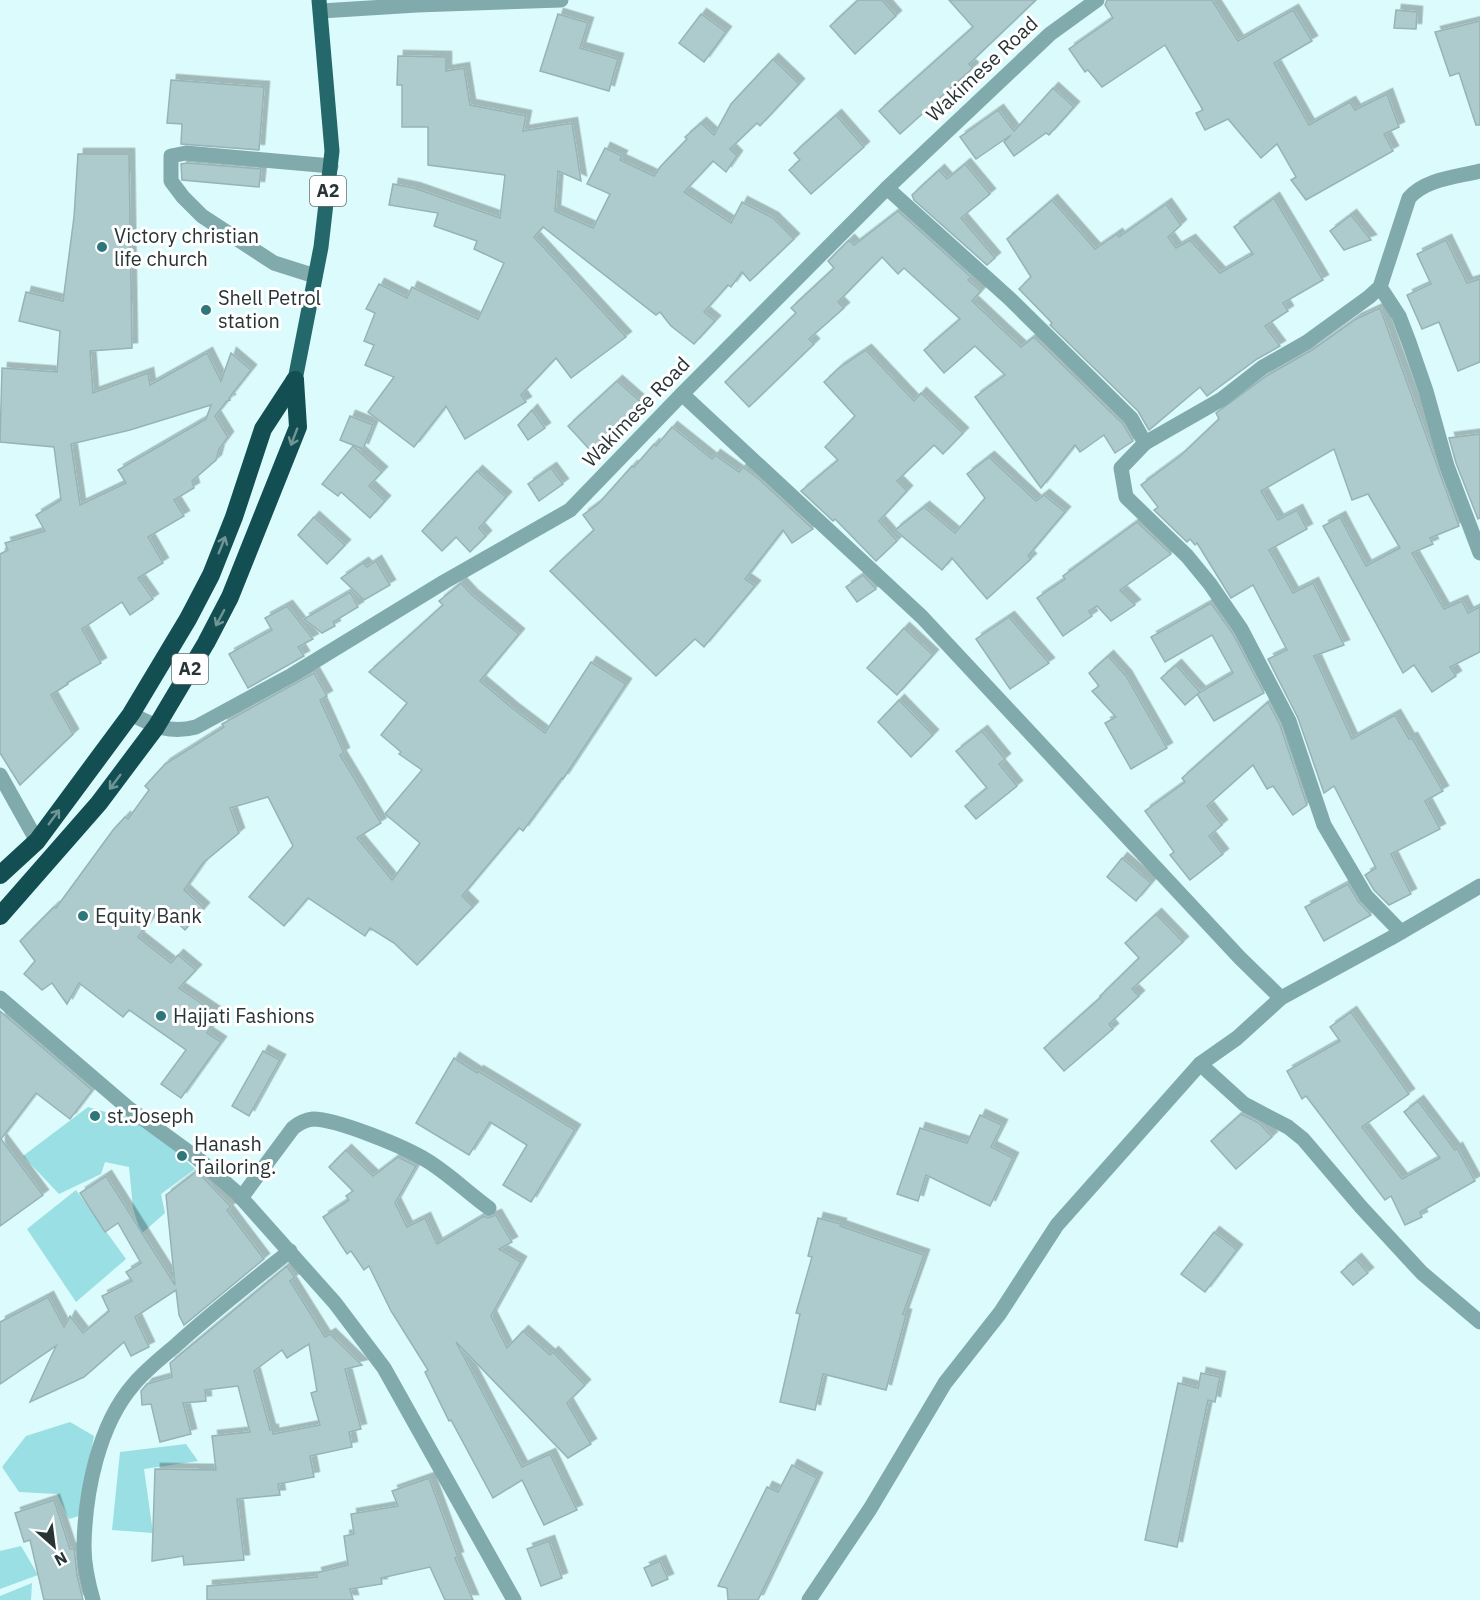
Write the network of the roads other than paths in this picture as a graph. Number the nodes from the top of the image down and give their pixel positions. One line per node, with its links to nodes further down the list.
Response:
1 (561, 0): 3 (street)
2 (1097, 0): 6 (street, Wakimese Road)
3 (320, 6): 4 (main road, A2)
4 (331, 166): 7 (main road, A2); 7 (street)
5 (1480, 171): 8 (street)
6 (887, 188): 10 (street, Wakimese Road); 11 (street)
7 (315, 276): 9 (main road, A2)
8 (1380, 287): 11 (street); 12 (street)
9 (294, 380): 13 (highway, A2, one-way to 9); 14 (highway, A2, one-way to 14)
10 (682, 394): 14 (street, Wakimese Road); 22 (street)
11 (1145, 443): 20 (street)
12 (1480, 553)
13 (131, 714): 14 (street, Wakimese Road); 16 (highway, A2, one-way to 13)
14 (156, 727): 19 (highway, A2, one-way to 19)
15 (0, 775): 16 (street)
16 (37, 841): 17 (highway, A2)
17 (0, 875)
18 (1480, 886): 20 (street)
19 (0, 916)
20 (1401, 932): 22 (street)
21 (0, 998): 24 (street)
22 (1281, 998): 23 (street)
23 (1200, 1064): 27 (street); 30 (street)
24 (241, 1198): 25 (street); 26 (street)
25 (489, 1208)
26 (290, 1251): 28 (street); 29 (street)
27 (1480, 1322)
28 (93, 1600)
29 (514, 1600)
30 (809, 1600)

